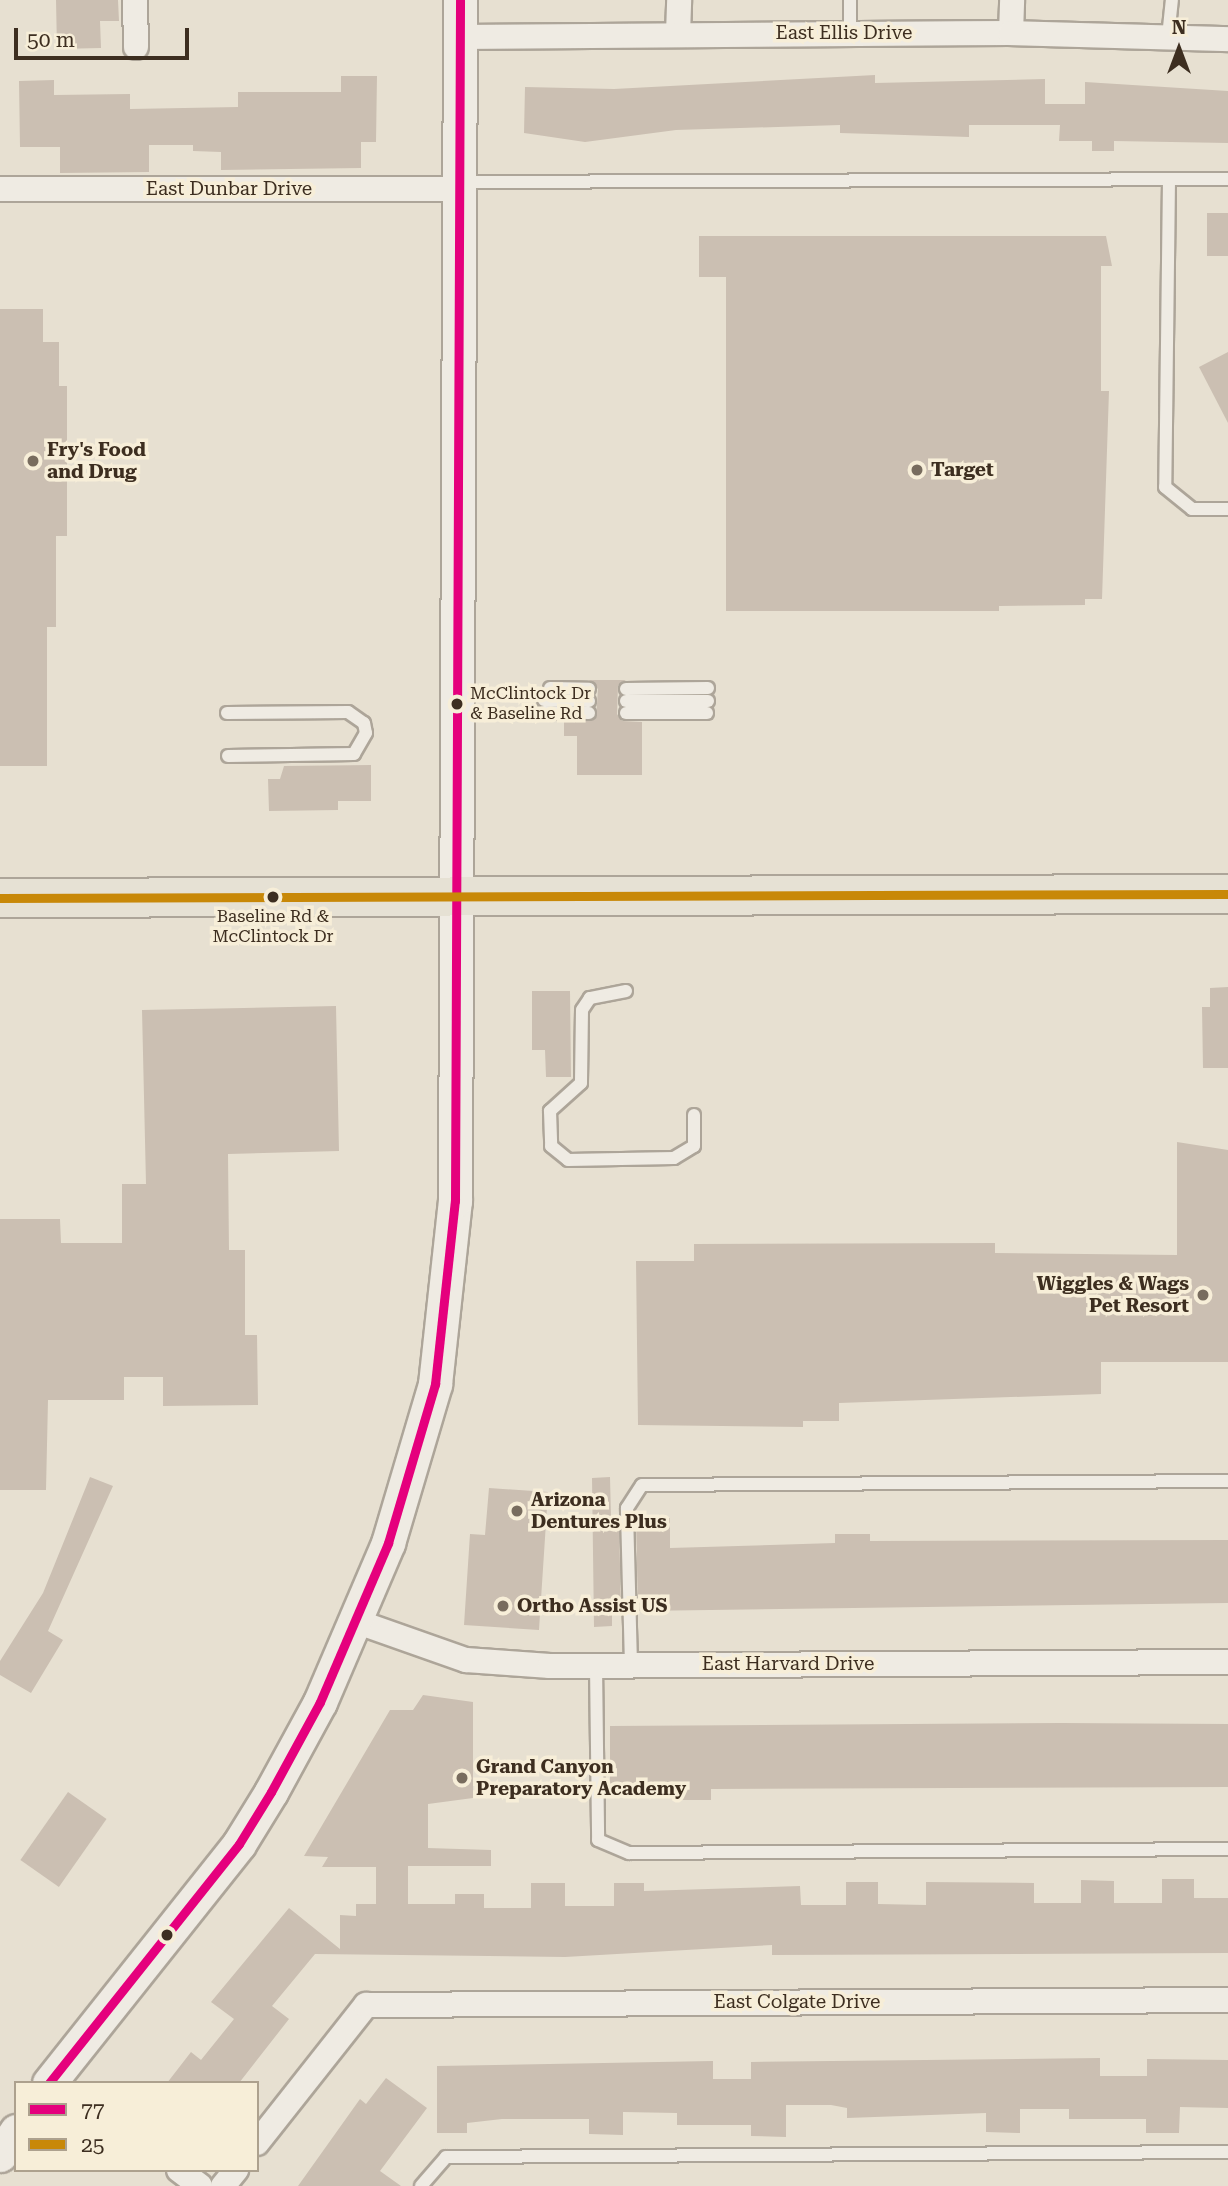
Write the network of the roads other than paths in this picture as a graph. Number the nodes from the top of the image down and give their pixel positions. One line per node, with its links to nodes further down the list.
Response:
1 (135, 0): 13 (street)
2 (460, 0): 10 (main road)
3 (679, 0): 9 (street)
4 (850, 0): 7 (lane)
5 (1012, 0): 8 (street)
6 (1172, 0): 11 (lane)
7 (850, 33): 8 (street, East Ellis Drive); 9 (street, East Ellis Drive)
8 (1011, 33): 11 (street, East Ellis Drive)
9 (678, 34): 10 (street, East Ellis Drive)
10 (459, 37): 16 (main road)
11 (1168, 37): 12 (street, East Ellis Drive)
12 (1228, 39)
13 (136, 47)
14 (1228, 179): 15 (lane)
15 (1169, 180): 16 (lane); 18 (lane)
16 (458, 185): 17 (street, East Dunbar Drive); 25 (main road)
17 (0, 189)
18 (1228, 509)
19 (546, 700): 19 (lane)
20 (626, 701): 20 (lane)
21 (227, 713): 22 (lane)
22 (228, 756)
23 (1228, 894): 25 (main road)
24 (0, 898): 25 (main road)
25 (453, 899): 29 (main road)
26 (626, 991): 27 (lane)
27 (694, 1115)
28 (1228, 1481): 32 (lane)
29 (355, 1621): 31 (street, East Harvard Drive); 35 (main road)
30 (1228, 1662): 32 (street, East Harvard Drive)
31 (596, 1665): 32 (street, East Harvard Drive); 33 (lane)
32 (631, 1665)
33 (1228, 1849)
34 (1228, 2000): 37 (street, East Colgate Drive)
35 (53, 2081)
36 (14, 2134): 39 (main road)
37 (259, 2140)
38 (1228, 2152): 44 (lane)
39 (0, 2155)
40 (182, 2172): 42 (street)
41 (234, 2172): 43 (street)
42 (200, 2186)
43 (223, 2186)
44 (421, 2186)

